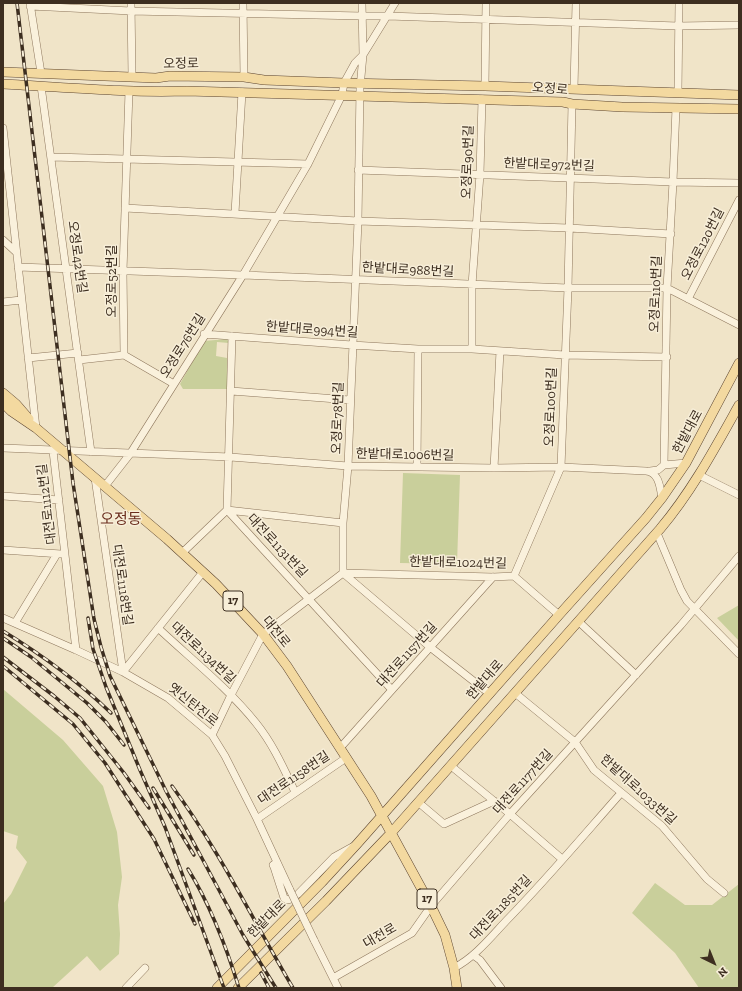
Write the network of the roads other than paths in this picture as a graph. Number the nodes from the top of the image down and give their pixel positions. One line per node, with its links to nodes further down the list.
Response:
1 (243, 3): 9 (street)
2 (362, 3): 10 (street)
3 (395, 3): 11 (street, 오정로76번길)
4 (486, 3): 12 (street)
5 (576, 3): 13 (street)
6 (679, 3): 15 (street)
7 (30, 4): 8 (street); 18 (street)
8 (131, 7): 9 (street); 19 (street)
9 (243, 13): 10 (street); 20 (street)
10 (362, 16): 11 (street); 16 (street)
11 (388, 16): 12 (street); 16 (street, 오정로76번길)
12 (485, 19): 13 (street); 25 (street)
13 (576, 22): 15 (street); 26 (street)
14 (739, 25): 15 (street)
15 (678, 26): 29 (street)
16 (363, 55): 21 (street, 오정로76번길); 23 (street)
17 (3, 72): 18 (main road, 오정로)
18 (41, 73): 19 (main road, 오정로)
19 (132, 76): 20 (main road, 오정로)
20 (244, 78): 21 (main road, 오정로)
21 (344, 83): 23 (main road, 오정로); 30 (street, 오정로76번길)
22 (3, 84): 24 (main road, 오정로)
23 (360, 84): 25 (main road, 오정로); 31 (street)
24 (41, 86): 27 (main road, 오정로); 39 (street, 오정로42번길)
25 (485, 86): 26 (main road, 오정로)
26 (574, 89): 29 (main road, 오정로)
27 (129, 90): 28 (main road, 오정로); 40 (street, 오정로52번길)
28 (242, 92): 30 (main road, 오정로); 41 (street)
29 (678, 92): 32 (main road, 오정로)
30 (342, 94): 31 (main road, 오정로); 42 (street, 오정로76번길)
31 (360, 95): 33 (main road, 오정로); 43 (street, 오정로78번길)
32 (739, 95)
33 (482, 99): 34 (main road, 오정로); 44 (street, 오정로90번길)
34 (572, 104): 35 (main road, 오정로); 45 (street, 오정로100번길)
35 (676, 108): 36 (main road, 오정로); 46 (street, 오정로110번길)
36 (739, 109)
37 (3, 128): 38 (street)
38 (4, 156): 57 (street)
39 (52, 157): 40 (street); 59 (street, 오정로42번길)
40 (127, 159): 41 (street); 49 (street, 오정로52번길)
41 (237, 162): 42 (street); 50 (street)
42 (308, 164): 51 (street, 오정로76번길)
43 (358, 170): 44 (street, 한밭대로972번길); 52 (street, 오정로78번길)
44 (480, 174): 45 (street, 한밭대로972번길); 53 (street, 오정로90번길)
45 (570, 177): 46 (street, 한밭대로972번길); 54 (street, 오정로100번길)
46 (674, 182): 47 (street, 한밭대로972번길); 55 (street, 오정로110번길)
47 (739, 183)
48 (739, 200): 66 (street, 오정로120번길)
49 (125, 208): 50 (street); 60 (street, 오정로52번길)
50 (235, 213): 51 (street)
51 (277, 215): 52 (street); 61 (street, 오정로76번길)
52 (358, 221): 53 (street); 62 (street, 오정로78번길)
53 (478, 226): 54 (street); 63 (street, 오정로90번길)
54 (569, 228): 55 (street); 64 (street, 오정로100번길)
55 (671, 234): 65 (street, 오정로110번길)
56 (3, 240): 57 (street)
57 (16, 252): 58 (street)
58 (18, 267): 59 (street, 한밭대로988번길); 67 (street)
59 (66, 269): 60 (street, 한밭대로988번길); 78 (street, 오정로42번길)
60 (123, 271): 61 (street, 한밭대로988번길); 76 (street, 오정로52번길)
61 (242, 275): 62 (street, 한밭대로988번길); 70 (street, 오정로76번길)
62 (356, 280): 63 (street, 한밭대로988번길); 72 (street, 오정로78번길)
63 (472, 285): 64 (street, 한밭대로988번길); 74 (street, 오정로90번길)
64 (568, 288): 65 (street, 한밭대로988번길); 77 (street, 오정로100번길)
65 (667, 288): 66 (street, 한밭대로988번길); 79 (street, 오정로110번길)
66 (688, 298): 69 (street, 한밭대로988번길)
67 (21, 300): 68 (street); 80 (street)
68 (3, 302)
69 (739, 325)
70 (204, 334): 71 (street, 한밭대로994번길); 82 (street, 오정로76번길)
71 (232, 336): 72 (street, 한밭대로994번길); 83 (street)
72 (352, 345): 73 (street, 한밭대로994번길); 85 (street, 오정로78번길)
73 (418, 349): 74 (street, 한밭대로994번길); 98 (street)
74 (472, 349): 75 (street, 한밭대로994번길)
75 (500, 352): 77 (street, 한밭대로994번길); 100 (street)
76 (124, 355): 78 (street); 82 (street)
77 (564, 355): 79 (street, 한밭대로994번길); 99 (street, 오정로100번길)
78 (78, 356): 80 (street); 92 (street, 오정로42번길)
79 (667, 357): 96 (street, 오정로110번길)
80 (28, 358): 88 (street)
81 (739, 363): 95 (main road, 한밭대로)
82 (174, 384): 93 (street, 오정로76번길)
83 (231, 391): 85 (street); 94 (street)
84 (3, 393): 88 (main road, 대전로 / 17)
85 (350, 400): 97 (street, 오정로78번길)
86 (3, 403): 88 (main road, 대전로 / 17)
87 (739, 405): 102 (main road)
88 (36, 428): 91 (main road, 대전로 / 17)
89 (3, 448): 90 (street, 한밭대로1006번길)
90 (53, 451): 91 (street, 한밭대로1006번길); 108 (street, 대전로1112번길)
91 (63, 451): 92 (street, 한밭대로1006번길); 103 (main road, 대전로 / 17)
92 (91, 452): 93 (street, 한밭대로1006번길)
93 (130, 454): 94 (street, 한밭대로1006번길); 104 (street, 오정로76번길)
94 (230, 457): 97 (street, 한밭대로1006번길); 109 (street)
95 (686, 462): 96 (street); 107 (main road, 한밭대로)
96 (664, 465): 101 (street)
97 (348, 466): 98 (street, 한밭대로1006번길); 110 (street, 오정로78번길)
98 (417, 467): 100 (street, 한밭대로1006번길)
99 (561, 467): 100 (street, 한밭대로1006번길); 101 (street, 한밭대로1006번길); 119 (street, 오정로100번길)
100 (494, 468)
101 (650, 471): 107 (street)
102 (699, 475): 105 (street); 111 (main road)
103 (95, 478): 104 (main road, 대전로 / 17); 132 (street, 대전로1118번길)
104 (105, 486): 113 (main road, 대전로 / 17)
105 (739, 495)
106 (3, 497): 108 (street)
107 (662, 498): 123 (main road, 한밭대로)
108 (59, 500): 115 (street, 대전로1112번길)
109 (227, 510): 110 (street, 대전로1131번길); 113 (street); 121 (street, 대전로1131번길)
110 (343, 523): 118 (street, 오정로78번길)
111 (657, 533): 122 (street); 125 (main road)
112 (3, 550): 114 (street, 대전로1112번길)
113 (182, 553): 117 (main road, 대전로 / 17)
114 (57, 554): 115 (street, 대전로1112번길); 126 (street, 대전로1112번길)
115 (65, 554): 130 (street, 대전로1112번길)
116 (739, 556): 122 (street, 대전로1177번길)
117 (203, 572): 127 (street, 대전로1134번길); 128 (main road, 대전로 / 17)
118 (343, 573): 120 (street, 한밭대로1024번길); 121 (street); 129 (street)
119 (514, 576): 120 (street, 한밭대로1024번길); 123 (street, 한밭대로1024번길)
120 (493, 577): 129 (street, 대전로1157번길)
121 (309, 598): 128 (street); 134 (street)
122 (694, 609): 131 (street); 133 (street, 대전로1177번길)
123 (558, 615): 136 (main road, 한밭대로)
124 (3, 618): 126 (street, 옛신탄진로)
125 (578, 621): 133 (street); 135 (main road)
126 (15, 623): 130 (street, 옛신탄진로)
127 (158, 628): 132 (street, 대전로1134번길); 137 (street, 대전로1134번길)
128 (263, 634): 137 (street); 140 (main road, 대전로 / 17)
129 (430, 647): 134 (street, 대전로1157번길); 136 (street)
130 (76, 650): 132 (street, 옛신탄진로)
131 (739, 654)
132 (122, 672): 138 (street, 옛신탄진로)
133 (636, 675): 139 (street, 대전로1177번길)
134 (392, 690): 140 (street, 대전로1157번길)
135 (515, 693): 139 (street, 한밭대로1033번길); 142 (main road)
136 (490, 694): 148 (main road, 한밭대로)
137 (231, 696): 138 (street); 143 (street, 대전로1134번길)
138 (212, 736): 149 (street, 옛신탄진로)
139 (575, 742): 144 (street, 한밭대로1033번길); 147 (street, 대전로1177번길)
140 (340, 748): 141 (main road, 대전로 / 17)
141 (346, 758): 143 (street, 대전로1158번길); 148 (main road, 대전로 / 17)
142 (451, 766): 145 (street); 146 (main road)
143 (295, 792): 149 (street, 대전로1158번길)
144 (621, 793): 152 (street, 대전로1185번길); 154 (street, 한밭대로1033번길)
145 (494, 801): 146 (street); 147 (street)
146 (418, 802): 150 (main road)
147 (510, 814): 152 (street); 155 (street, 대전로1177번길)
148 (382, 816): 150 (main road, 대전로 / 17); 151 (main road, 한밭대로)
149 (257, 819): 153 (street, 옛신탄진로)
150 (391, 833): 155 (main road, 대전로 / 17); 162 (main road)
151 (357, 844): 153 (street); 161 (main road, 한밭대로)
152 (562, 859): 156 (street, 대전로1185번길)
153 (277, 862): 159 (street, 옛신탄진로, bridge)
154 (724, 893)
155 (431, 906): 158 (main road, 대전로 / 17); 159 (street, 대전로)
156 (473, 955): 158 (street, 대전로1185번길); 165 (street)
157 (145, 968): 160 (street)
158 (454, 968): 164 (main road, 대전로 / 17)
159 (333, 978): 163 (street)
160 (126, 988)
161 (216, 988)
162 (238, 988)
163 (338, 988)
164 (457, 988)
165 (500, 988)

